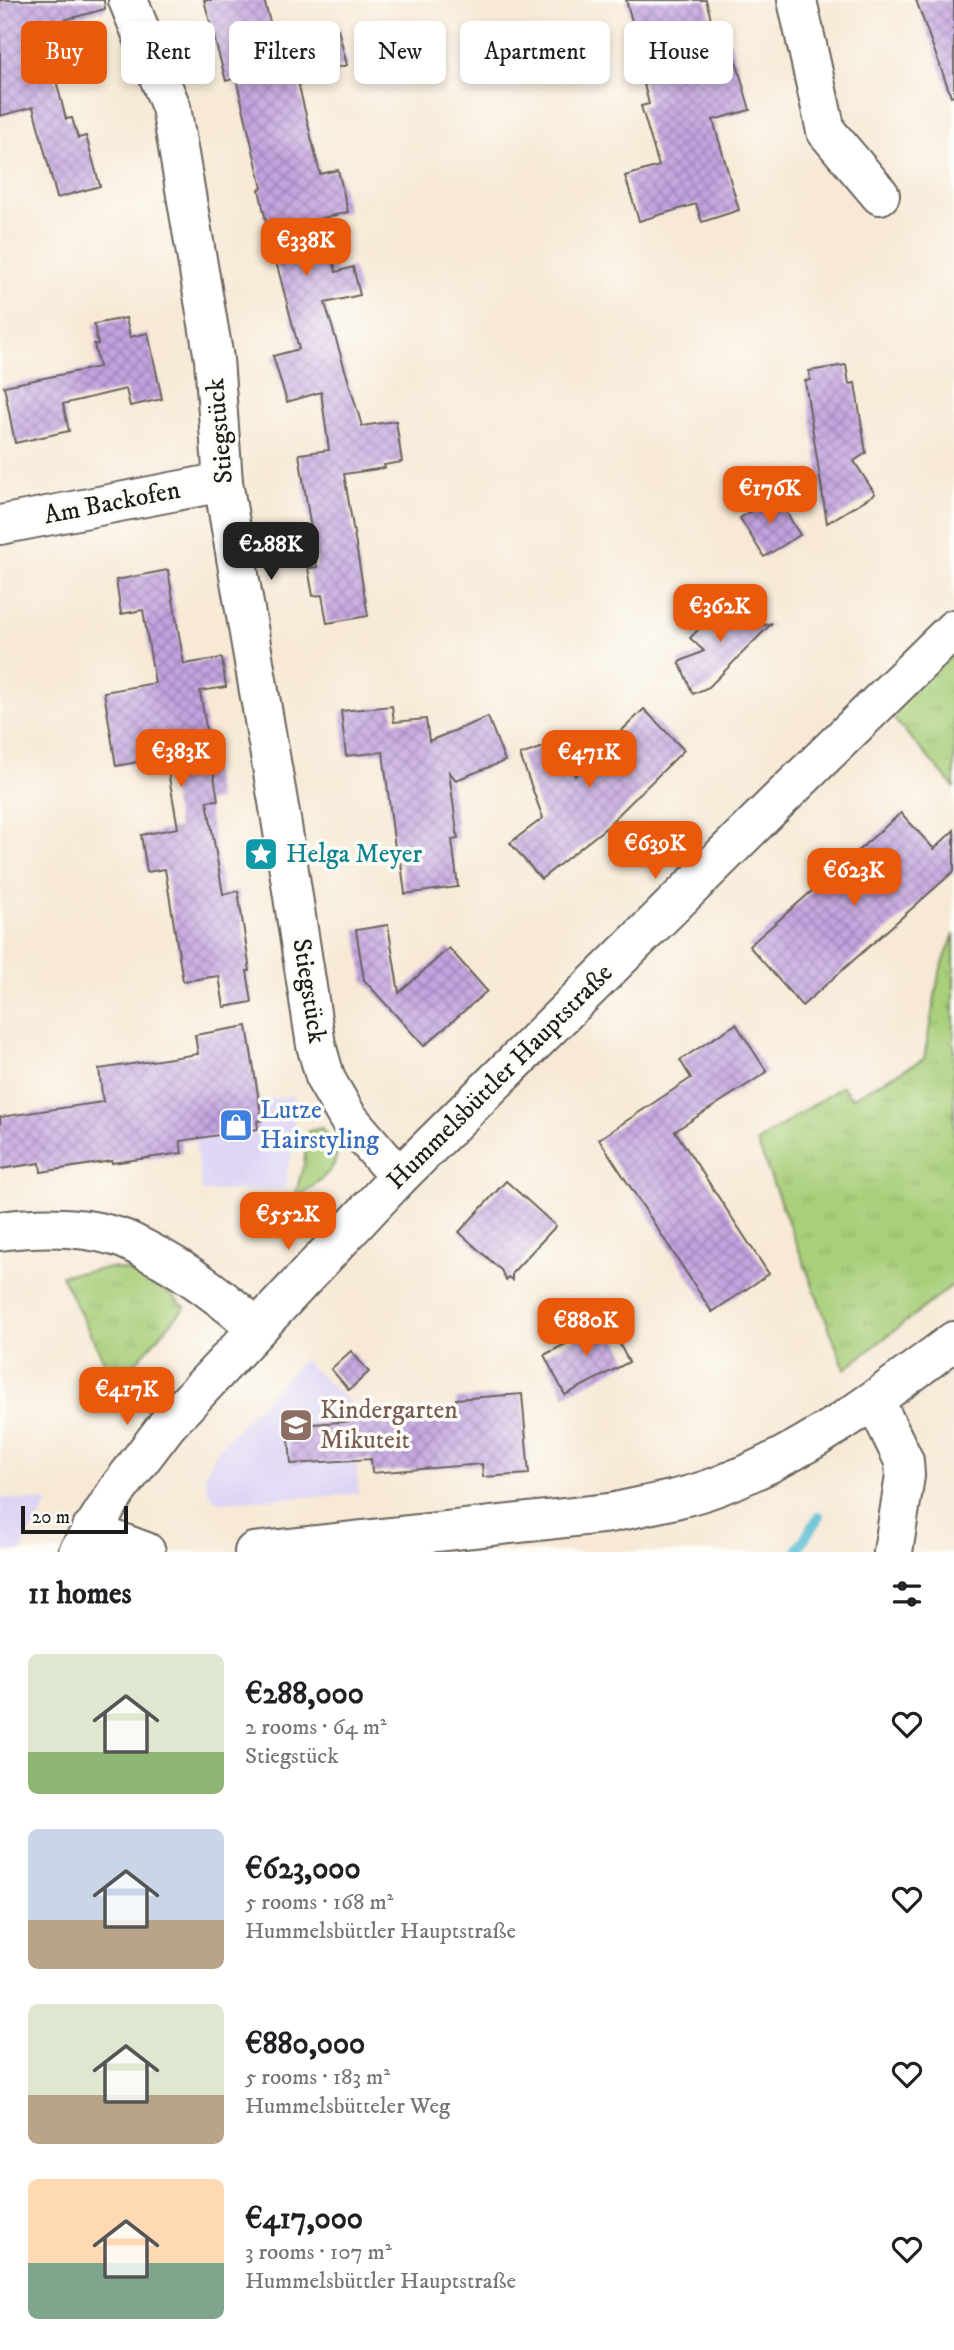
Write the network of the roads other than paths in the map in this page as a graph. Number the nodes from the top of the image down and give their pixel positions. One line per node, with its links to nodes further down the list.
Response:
1 (128, 0): 4 (street, Stiegstück)
2 (797, 0): 3 (street)
3 (880, 195)
4 (223, 482): 5 (street, Am Backofen); 7 (street, Stiegstück)
5 (0, 525)
6 (954, 629): 7 (street, Hummelsbüttler Hauptstraße)
7 (399, 1177): 9 (street, Hummelsbüttler Hauptstraße)
8 (0, 1231): 9 (street)
9 (257, 1328): 12 (street, Hummelsbüttler Hauptstraße)
10 (954, 1342): 11 (street)
11 (875, 1401): 14 (street); 15 (street)
12 (84, 1541): 13 (street)
13 (146, 1552)
14 (254, 1552)
15 (893, 1552)

